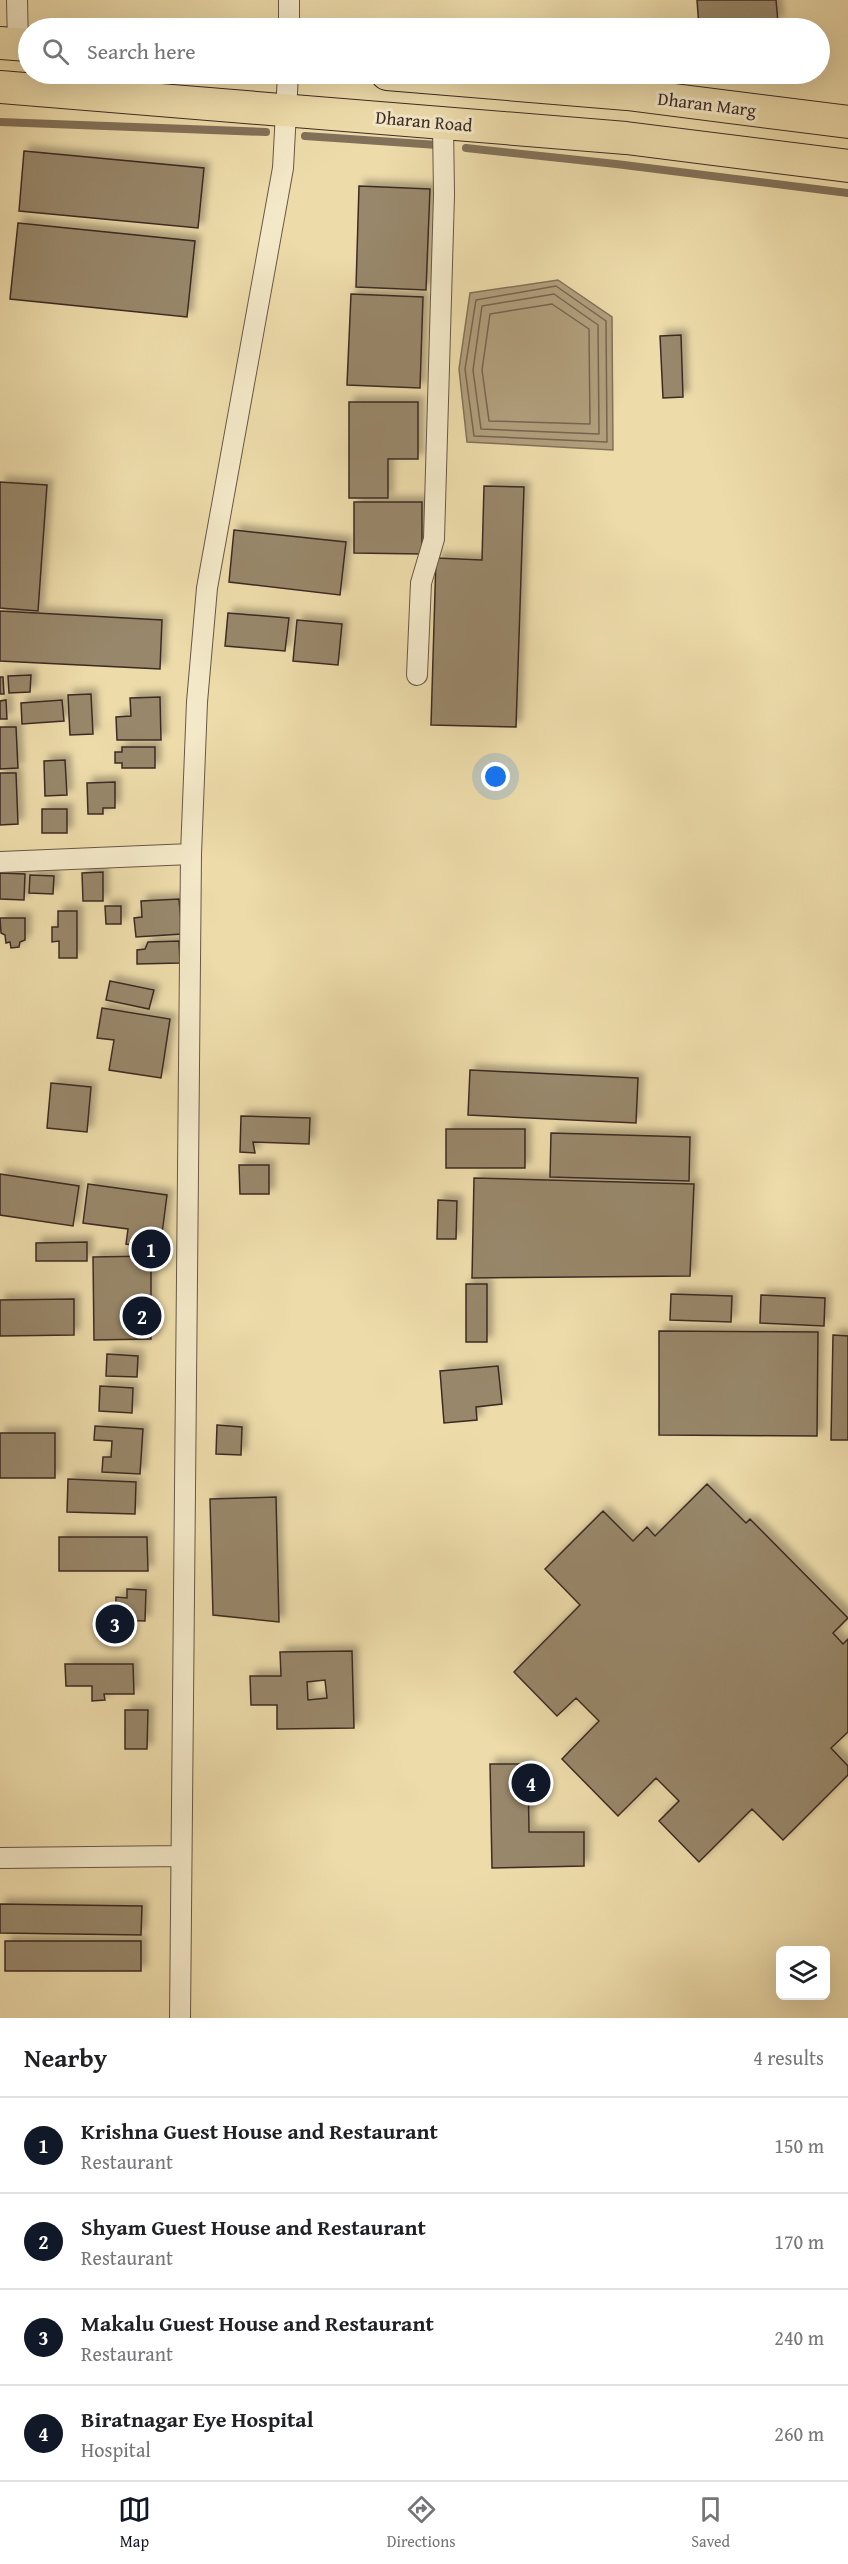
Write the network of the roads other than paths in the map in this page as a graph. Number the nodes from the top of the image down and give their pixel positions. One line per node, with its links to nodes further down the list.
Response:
1 (17, 0): 4 (street)
2 (289, 0): 3 (street)
3 (289, 18)
4 (15, 44)
5 (287, 84): 9 (street)
6 (507, 84): 8 (main road, Dharan Marg)
7 (0, 87): 9 (main road, Dharan Road)
8 (707, 105): 10 (main road, Dharan Marg); 12 (main road)
9 (285, 110): 11 (main road, Dharan Road); 15 (street)
10 (848, 122)
11 (443, 123): 12 (main road, Dharan Road); 14 (street)
12 (704, 148): 13 (main road, Dharan Road)
13 (848, 166)
14 (417, 675)
15 (191, 854): 16 (street); 17 (street)
16 (0, 862)
17 (181, 1856): 18 (street); 19 (street)
18 (0, 1857)
19 (180, 2018)

